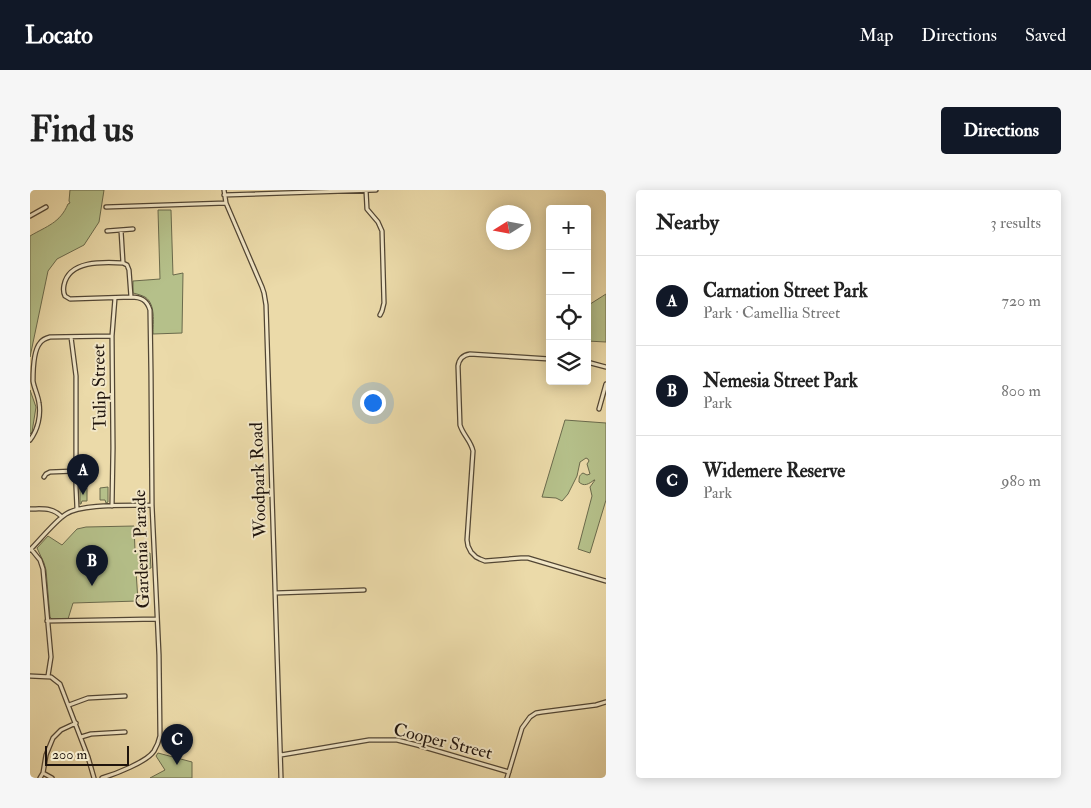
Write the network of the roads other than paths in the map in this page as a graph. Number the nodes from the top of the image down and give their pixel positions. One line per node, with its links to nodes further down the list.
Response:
1 (224, 190): 5 (street, Woodpark Road)
2 (366, 190): 3 (street); 4 (street); 18 (street)
3 (376, 190)
4 (307, 191): 5 (street)
5 (224, 195): 6 (street, Woodpark Road)
6 (226, 203): 8 (street); 38 (street, Woodpark Road)
7 (46, 207): 9 (street)
8 (106, 207)
9 (30, 216)
10 (133, 229): 11 (street)
11 (121, 230): 12 (street); 13 (street)
12 (107, 231)
13 (122, 263): 14 (street); 15 (street)
14 (65, 296): 16 (street); 17 (street)
15 (131, 297): 16 (street); 31 (street, Gardenia Parade)
16 (115, 298): 19 (street, Tulip Street)
17 (61, 300)
18 (380, 315)
19 (112, 336): 20 (street); 30 (street, Tulip Street)
20 (71, 337): 24 (street); 28 (street)
21 (546, 359): 36 (street)
22 (591, 363): 23 (street)
23 (606, 367)
24 (32, 382): 27 (street)
25 (606, 384): 26 (street)
26 (599, 409)
27 (30, 440)
28 (76, 471): 29 (street); 33 (street)
29 (44, 477)
30 (112, 506): 31 (street); 33 (street)
31 (152, 506): 39 (street, Gardenia Parade)
32 (30, 509): 34 (street)
33 (77, 509): 34 (street)
34 (62, 517): 35 (street)
35 (31, 549): 40 (street)
36 (606, 582)
37 (364, 590): 38 (street)
38 (276, 592): 49 (street, Woodpark Road)
39 (158, 619): 40 (street); 55 (street, Gardenia Parade)
40 (48, 621): 42 (street)
41 (30, 676): 42 (street)
42 (48, 676): 45 (street)
43 (125, 696): 45 (street)
44 (606, 702): 50 (street)
45 (69, 705): 46 (street)
46 (76, 723): 48 (street); 51 (street)
47 (124, 732): 48 (street)
48 (81, 737): 54 (street)
49 (281, 755): 50 (street, Cooper Street); 56 (street, Woodpark Road)
50 (508, 772): 57 (street)
51 (43, 773): 52 (street); 53 (street)
52 (40, 778)
53 (52, 778)
54 (94, 778)
55 (102, 778)
56 (281, 778)
57 (507, 778)

